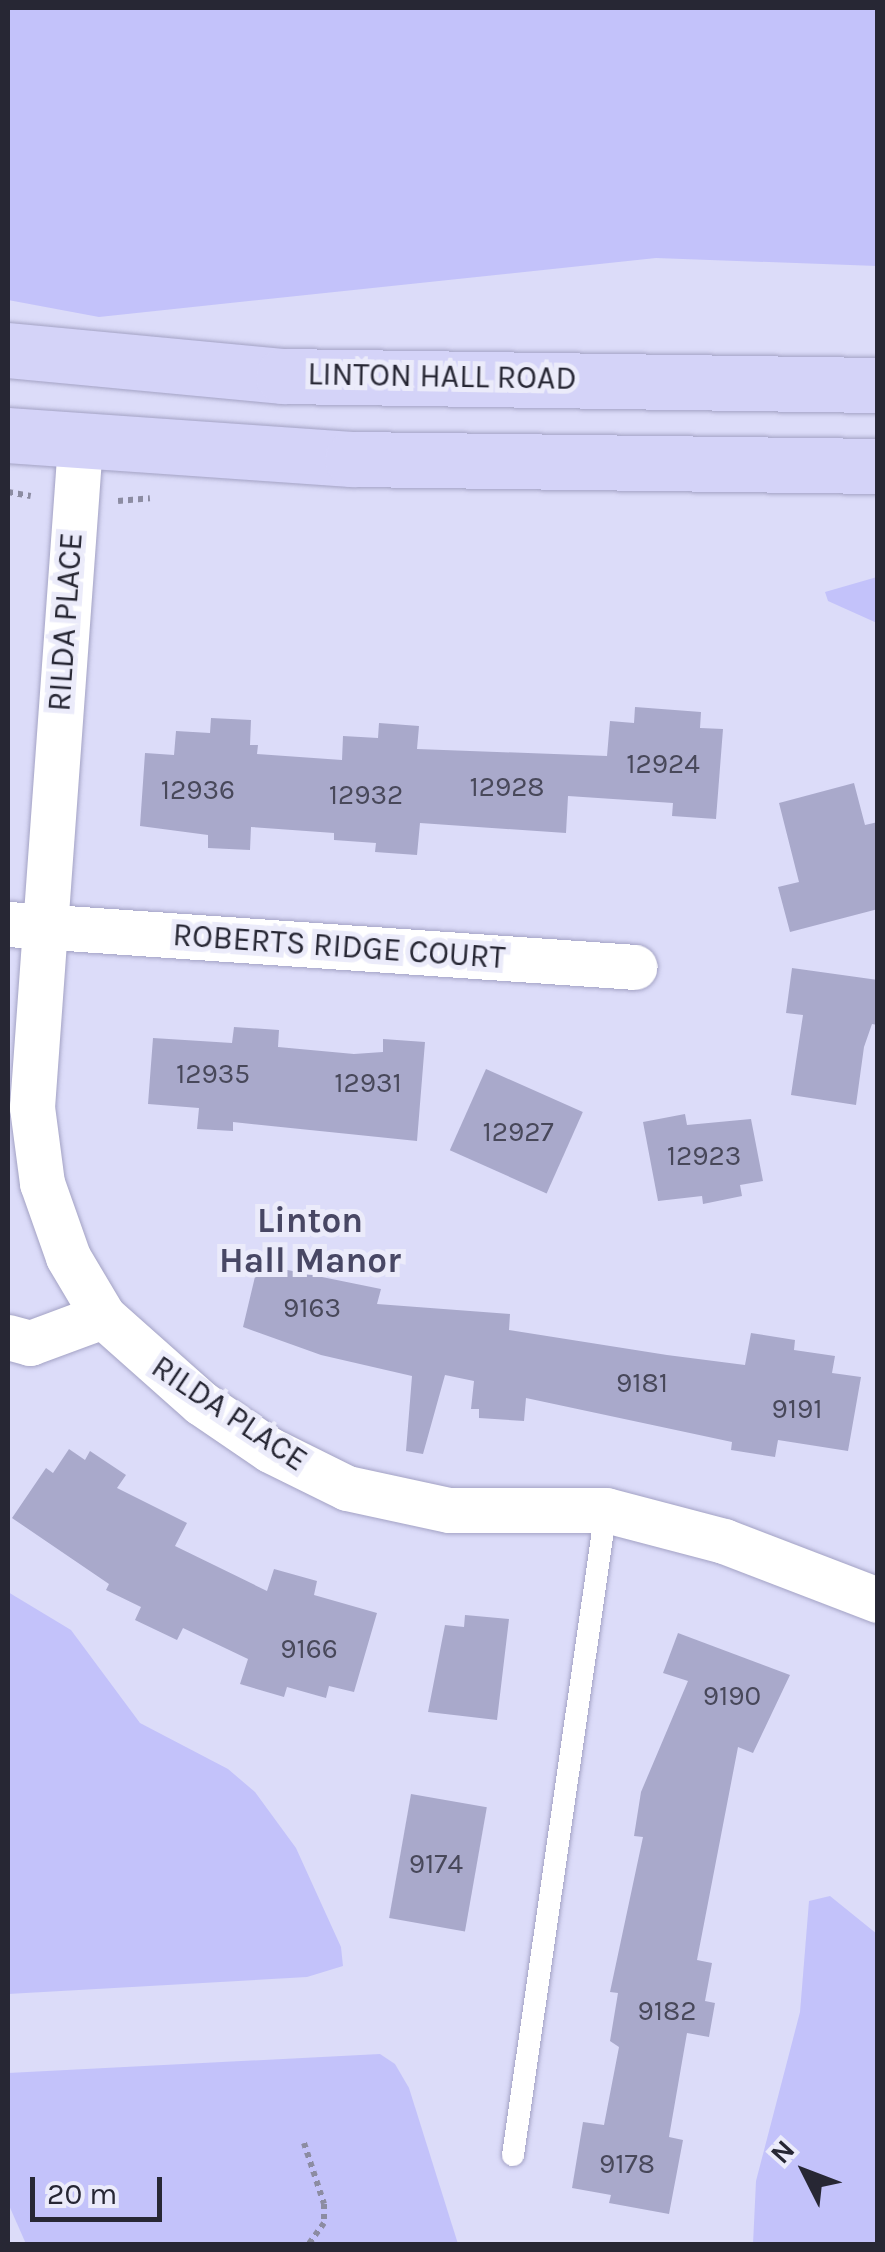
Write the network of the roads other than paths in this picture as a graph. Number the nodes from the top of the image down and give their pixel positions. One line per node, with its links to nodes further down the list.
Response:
1 (8, 350): 2 (main road, LINTON HALL ROAD)
2 (878, 385)
3 (8, 435): 4 (main road)
4 (80, 444): 5 (main road); 6 (street, RILDA PLACE)
5 (878, 466)
6 (25, 925): 7 (street, ROBERTS RIDGE COURT); 8 (street, RILDA PLACE)
7 (634, 968)
8 (103, 1316): 9 (street); 10 (street, RILDA PLACE)
9 (8, 1337)
10 (606, 1510): 11 (street, RILDA PLACE); 12 (lane)
11 (878, 1600)
12 (512, 2155)

